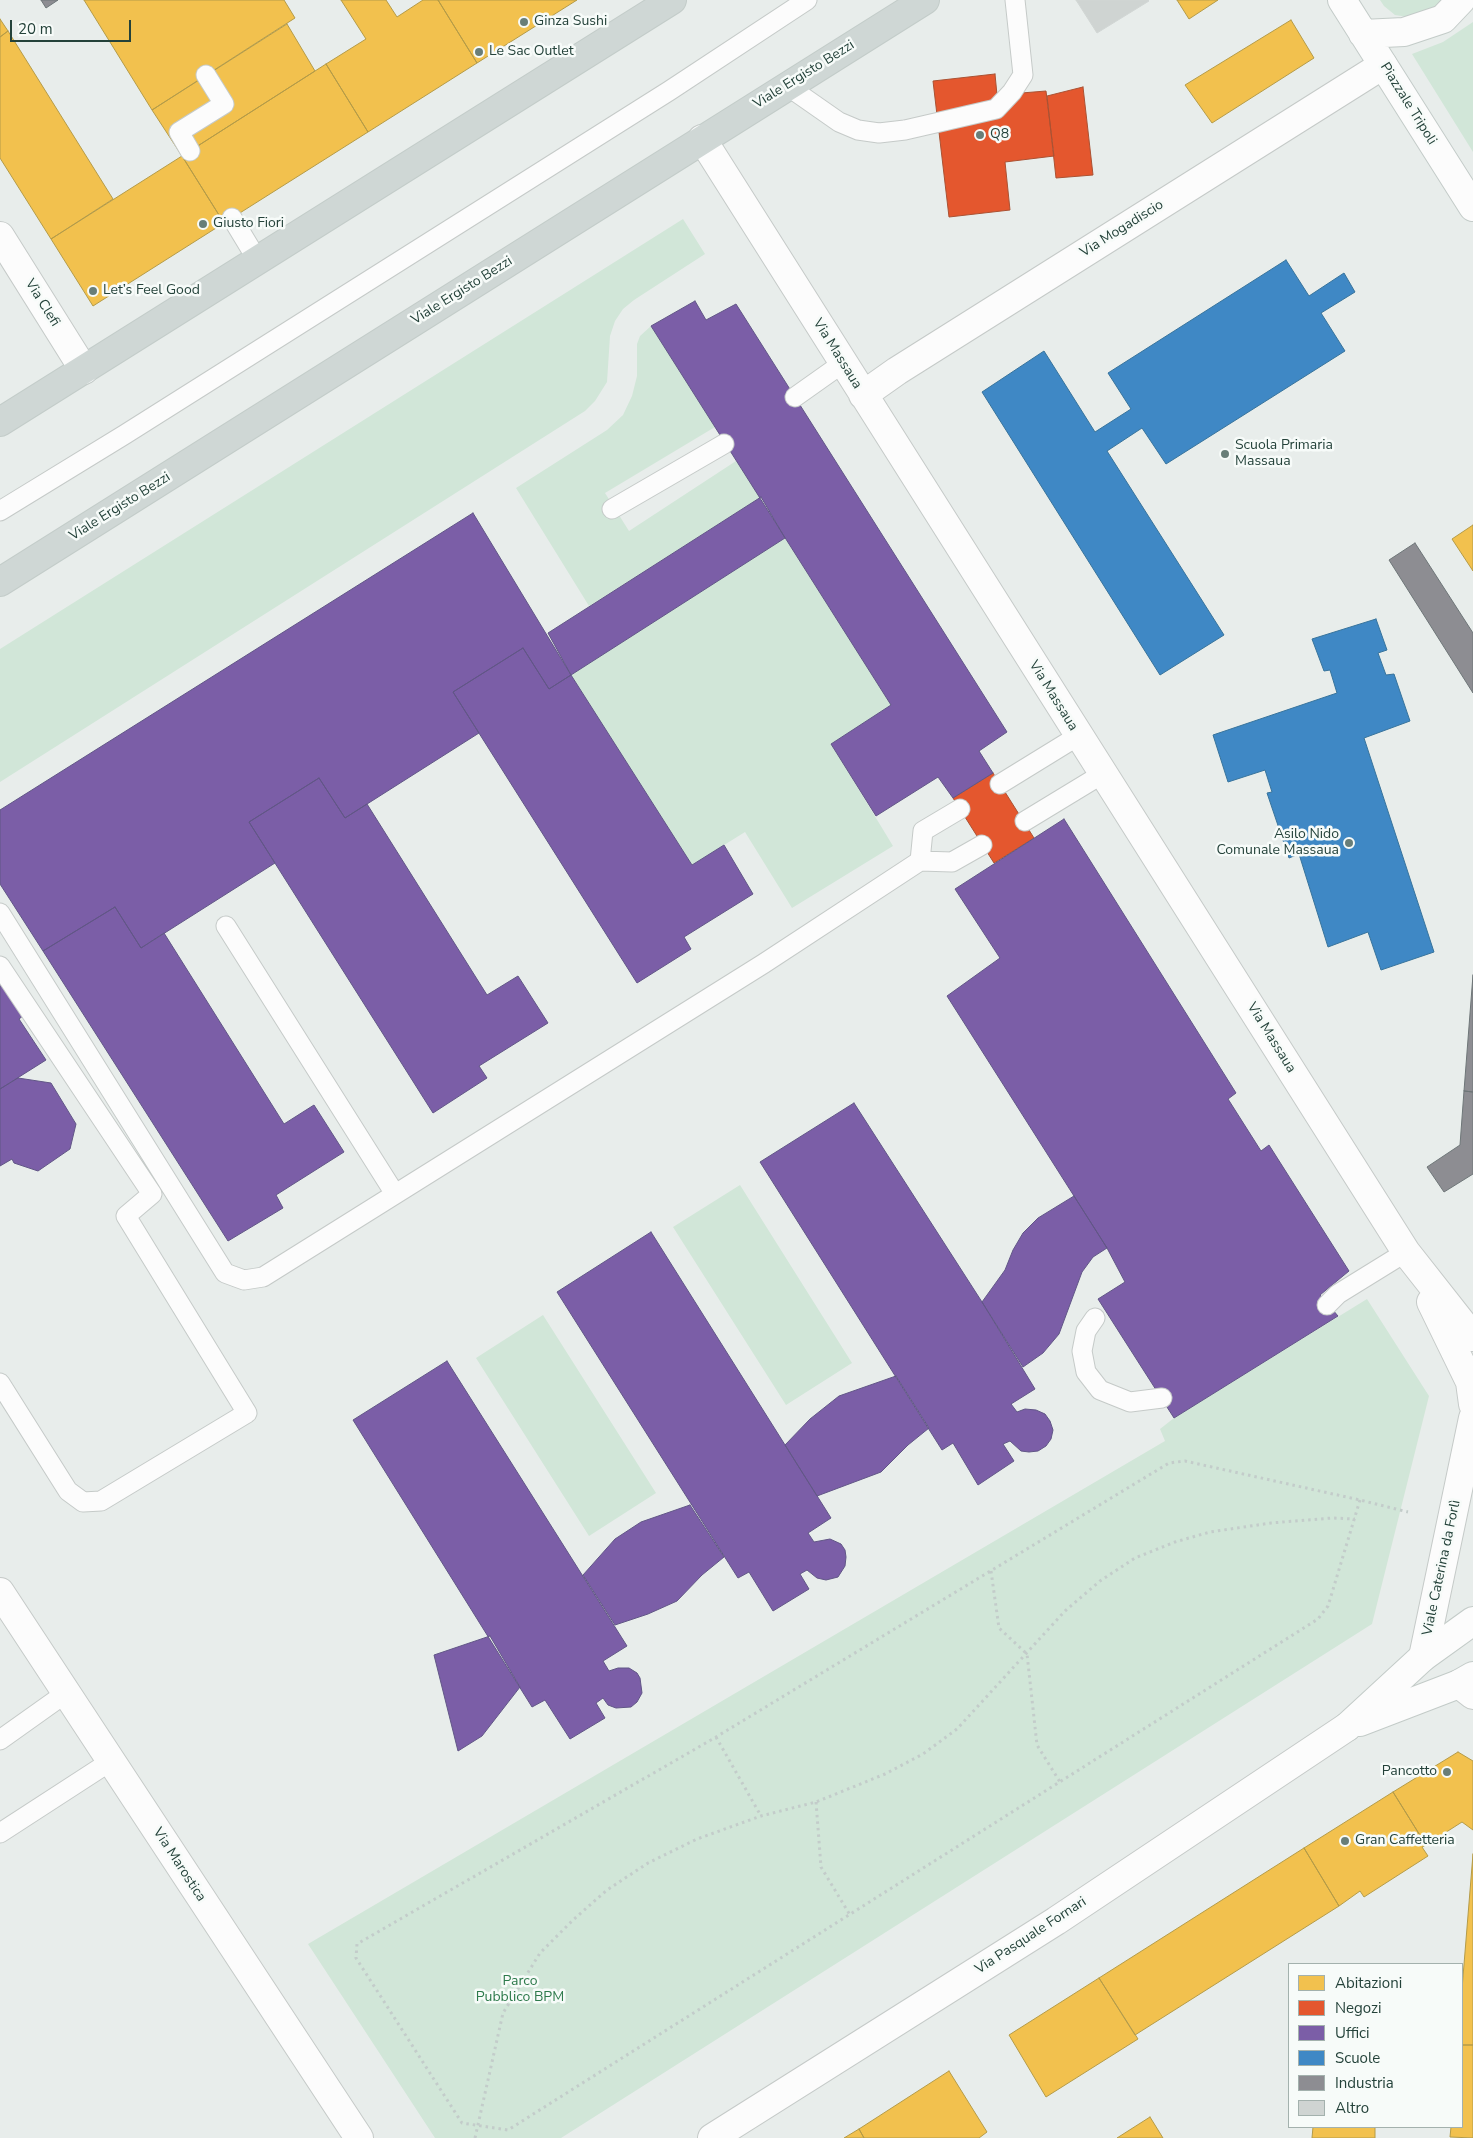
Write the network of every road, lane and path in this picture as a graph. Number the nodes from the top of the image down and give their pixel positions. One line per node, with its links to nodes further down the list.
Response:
1 (672, 0): 16 (main road)
2 (807, 0): 24 (lane)
3 (925, 0): 10 (main road, Viale Ergisto Bezzi)
4 (1015, 0): 10 (lane)
5 (1342, 0): 7 (street, Piazzale Tripoli)
6 (1461, 0): 7 (street)
7 (1363, 34): 8 (street, Piazzale Tripoli)
8 (1383, 65): 13 (street, Piazzale Tripoli); 19 (street, Via Mogadiscio)
9 (206, 75): 12 (lane)
10 (786, 86): 11 (main road, Viale Ergisto Bezzi)
11 (702, 139): 17 (street, Via Massaua); 25 (main road, Viale Ergisto Bezzi)
12 (190, 151)
13 (1473, 207)
14 (232, 218): 16 (lane)
15 (0, 236): 18 (street, Via Clefi)
16 (258, 261): 18 (main road)
17 (843, 363): 19 (street, Via Massaua); 20 (lane)
18 (84, 370): 21 (main road)
19 (863, 395): 26 (street, Via Massaua)
20 (795, 397)
21 (0, 422)
22 (724, 444): 23 (lane)
23 (612, 509)
24 (0, 511)
25 (0, 582)
26 (1078, 736): 27 (street, Via Massaua); 28 (lane)
27 (1104, 773): 30 (lane); 37 (street, Via Massaua)
28 (1000, 784)
29 (960, 809): 32 (lane)
30 (1024, 822)
31 (982, 845): 32 (lane)
32 (920, 861): 36 (lane)
33 (0, 913): 36 (lane)
34 (226, 926): 36 (lane)
35 (0, 966): 41 (lane)
36 (395, 1194)
37 (1406, 1252): 38 (lane); 40 (street); 43 (street)
38 (1327, 1304)
39 (1095, 1318): 42 (lane)
40 (1473, 1337)
41 (0, 1383)
42 (1162, 1398)
43 (1473, 1404)
44 (1473, 1418): 52 (street, Viale Caterina da Forlì)
45 (1360, 1500): 46 (path); 47 (path); 48 (path)
46 (1408, 1512)
47 (1355, 1519): 51 (path); 59 (path)
48 (991, 1571): 51 (path); 56 (path)
49 (0, 1592): 54 (street, Via Marostica)
50 (1473, 1621): 52 (street, Viale Caterina da Forlì)
51 (1027, 1654): 59 (path); 60 (path)
52 (1423, 1657): 55 (street, Via Pasquale Fornari)
53 (1468, 1685): 55 (street, Via Pasquale Fornari)
54 (66, 1693): 57 (lane); 58 (street, Via Marostica)
55 (1347, 1727): 67 (street, Via Pasquale Fornari)
56 (716, 1737): 61 (path); 64 (path)
57 (0, 1740)
58 (111, 1761): 62 (lane); 65 (street, Via Marostica)
59 (1060, 1782): 63 (path)
60 (816, 1802): 61 (path); 63 (path)
61 (761, 1816): 64 (path)
62 (0, 1833)
63 (850, 1915): 64 (path)
64 (476, 2126): 66 (path)
65 (359, 2138)
66 (475, 2138)
67 (712, 2138)

